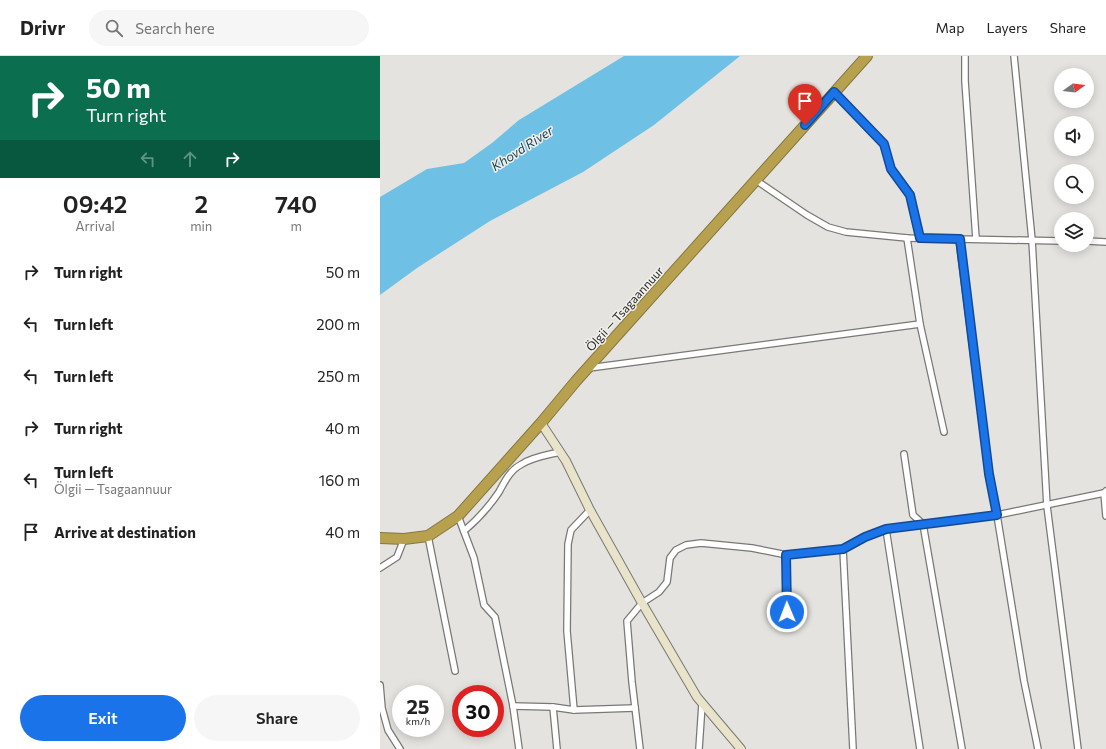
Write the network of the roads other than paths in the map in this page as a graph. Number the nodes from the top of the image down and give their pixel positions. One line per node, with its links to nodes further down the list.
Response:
1 (867, 56): 4 (highway, Ölgii — Tsagaannuur)
2 (965, 56): 9 (street)
3 (1014, 56): 10 (street)
4 (834, 92): 5 (highway, Ölgii — Tsagaannuur); 7 (street)
5 (757, 181): 6 (street); 15 (highway, Ölgii — Tsagaannuur)
6 (907, 238): 7 (street); 14 (street)
7 (920, 238): 8 (street)
8 (960, 239): 9 (street); 23 (street)
9 (976, 239): 10 (street)
10 (1032, 240): 11 (street); 21 (street)
11 (1054, 241)
12 (1094, 242): 13 (street)
13 (1106, 242)
14 (920, 324): 15 (street); 17 (street)
15 (589, 368): 16 (highway, Ölgii — Tsagaannuur)
16 (541, 423): 18 (street); 24 (highway, Ölgii — Tsagaannuur)
17 (944, 432)
18 (560, 452): 22 (street); 28 (street)
19 (904, 454): 26 (street)
20 (1105, 492): 21 (street); 25 (street)
21 (1047, 506): 23 (street); 54 (street)
22 (590, 510): 35 (street); 43 (street)
23 (997, 515): 26 (street); 53 (street)
24 (458, 516): 28 (street); 29 (highway, Ölgii — Tsagaannuur)
25 (1106, 516)
26 (923, 524): 27 (street); 52 (street)
27 (886, 529): 32 (street); 51 (street)
28 (464, 531): 40 (street)
29 (428, 536): 31 (highway, Ölgii — Tsagaannuur); 37 (street)
30 (380, 538): 31 (highway, Ölgii — Tsagaannuur)
31 (404, 539): 34 (street)
32 (843, 549): 33 (street); 50 (street)
33 (786, 555): 35 (street); 36 (street)
34 (380, 568)
35 (642, 603): 39 (street); 42 (street)
36 (787, 626)
37 (454, 671)
38 (380, 685): 44 (street)
39 (702, 704): 48 (street); 49 (street)
40 (513, 706): 41 (street); 45 (street)
41 (554, 707): 43 (street); 46 (street)
42 (635, 708): 43 (street); 47 (street)
43 (574, 710)
44 (400, 749)
45 (519, 749)
46 (557, 749)
47 (640, 749)
48 (699, 749)
49 (741, 749)
50 (853, 749)
51 (920, 749)
52 (962, 749)
53 (1038, 749)
54 (1078, 749)

